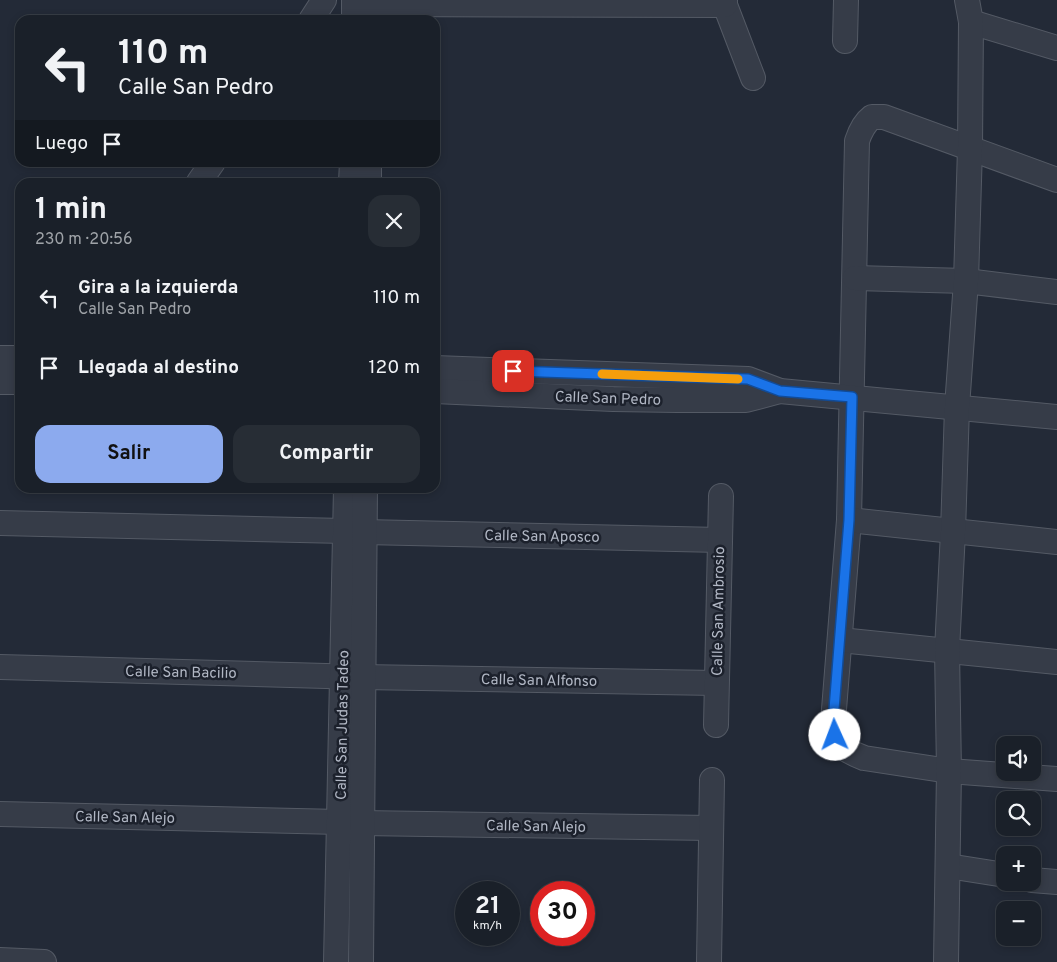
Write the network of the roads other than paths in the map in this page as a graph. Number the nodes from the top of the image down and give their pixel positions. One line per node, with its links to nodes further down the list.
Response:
1 (324, 0): 6 (street)
2 (846, 0): 8 (street)
3 (725, 2): 4 (street); 10 (street)
4 (368, 6): 7 (street)
5 (971, 7): 9 (street); 11 (street)
6 (314, 15)
7 (359, 15)
8 (845, 41)
9 (1057, 48)
10 (753, 78)
11 (970, 148): 14 (street); 15 (street); 16 (street)
12 (210, 167): 13 (street)
13 (202, 178)
14 (1057, 180)
15 (855, 278): 16 (street); 25 (street)
16 (966, 281): 17 (street); 26 (street)
17 (1057, 292)
18 (0, 358): 19 (street)
19 (15, 358)
20 (440, 368): 24 (street, Calle San Pedro)
21 (0, 382): 22 (street)
22 (15, 382)
23 (440, 391): 24 (street, Calle San Pedro)
24 (780, 391): 25 (street, Calle San Pedro)
25 (852, 397): 26 (street, Calle San Pedro); 31 (street)
26 (957, 408): 27 (street, Calle San Pedro); 34 (street)
27 (1057, 417)
28 (347, 493): 33 (street, Calle San Judas Tadeo)
29 (364, 493): 33 (street, Calle San Judas Tadeo)
30 (721, 496): 35 (street, Calle San Ambrosio)
31 (849, 520): 34 (street); 37 (street)
32 (0, 523): 33 (street)
33 (355, 531): 35 (street, Calle San Aposco); 41 (street, Calle San Judas Tadeo)
34 (953, 532): 36 (street); 38 (street)
35 (720, 540): 42 (street, Calle San Ambrosio)
36 (1057, 542)
37 (840, 640): 38 (street); 44 (street)
38 (946, 650): 39 (street); 44 (street)
39 (1057, 662)
40 (0, 667): 41 (street, Calle San Bacilio)
41 (352, 676): 42 (street, Calle San Alfonso); 48 (street, Calle San Judas Tadeo)
42 (716, 683): 43 (street, Calle San Ambrosio)
43 (716, 725)
44 (949, 771): 45 (street); 50 (street)
45 (1057, 779)
46 (712, 780): 49 (street)
47 (0, 814): 48 (street, Calle San Alejo)
48 (350, 823): 49 (street, Calle San Alejo); 56 (street, Calle San Judas Tadeo); 57 (street, Calle San Judas Tadeo)
49 (711, 828): 58 (street)
50 (948, 866): 51 (street); 59 (street)
51 (996, 874)
52 (1041, 881): 53 (street)
53 (1057, 882)
54 (0, 960): 55 (street)
55 (44, 962)
56 (336, 962)
57 (361, 962)
58 (709, 962)
59 (946, 962)

